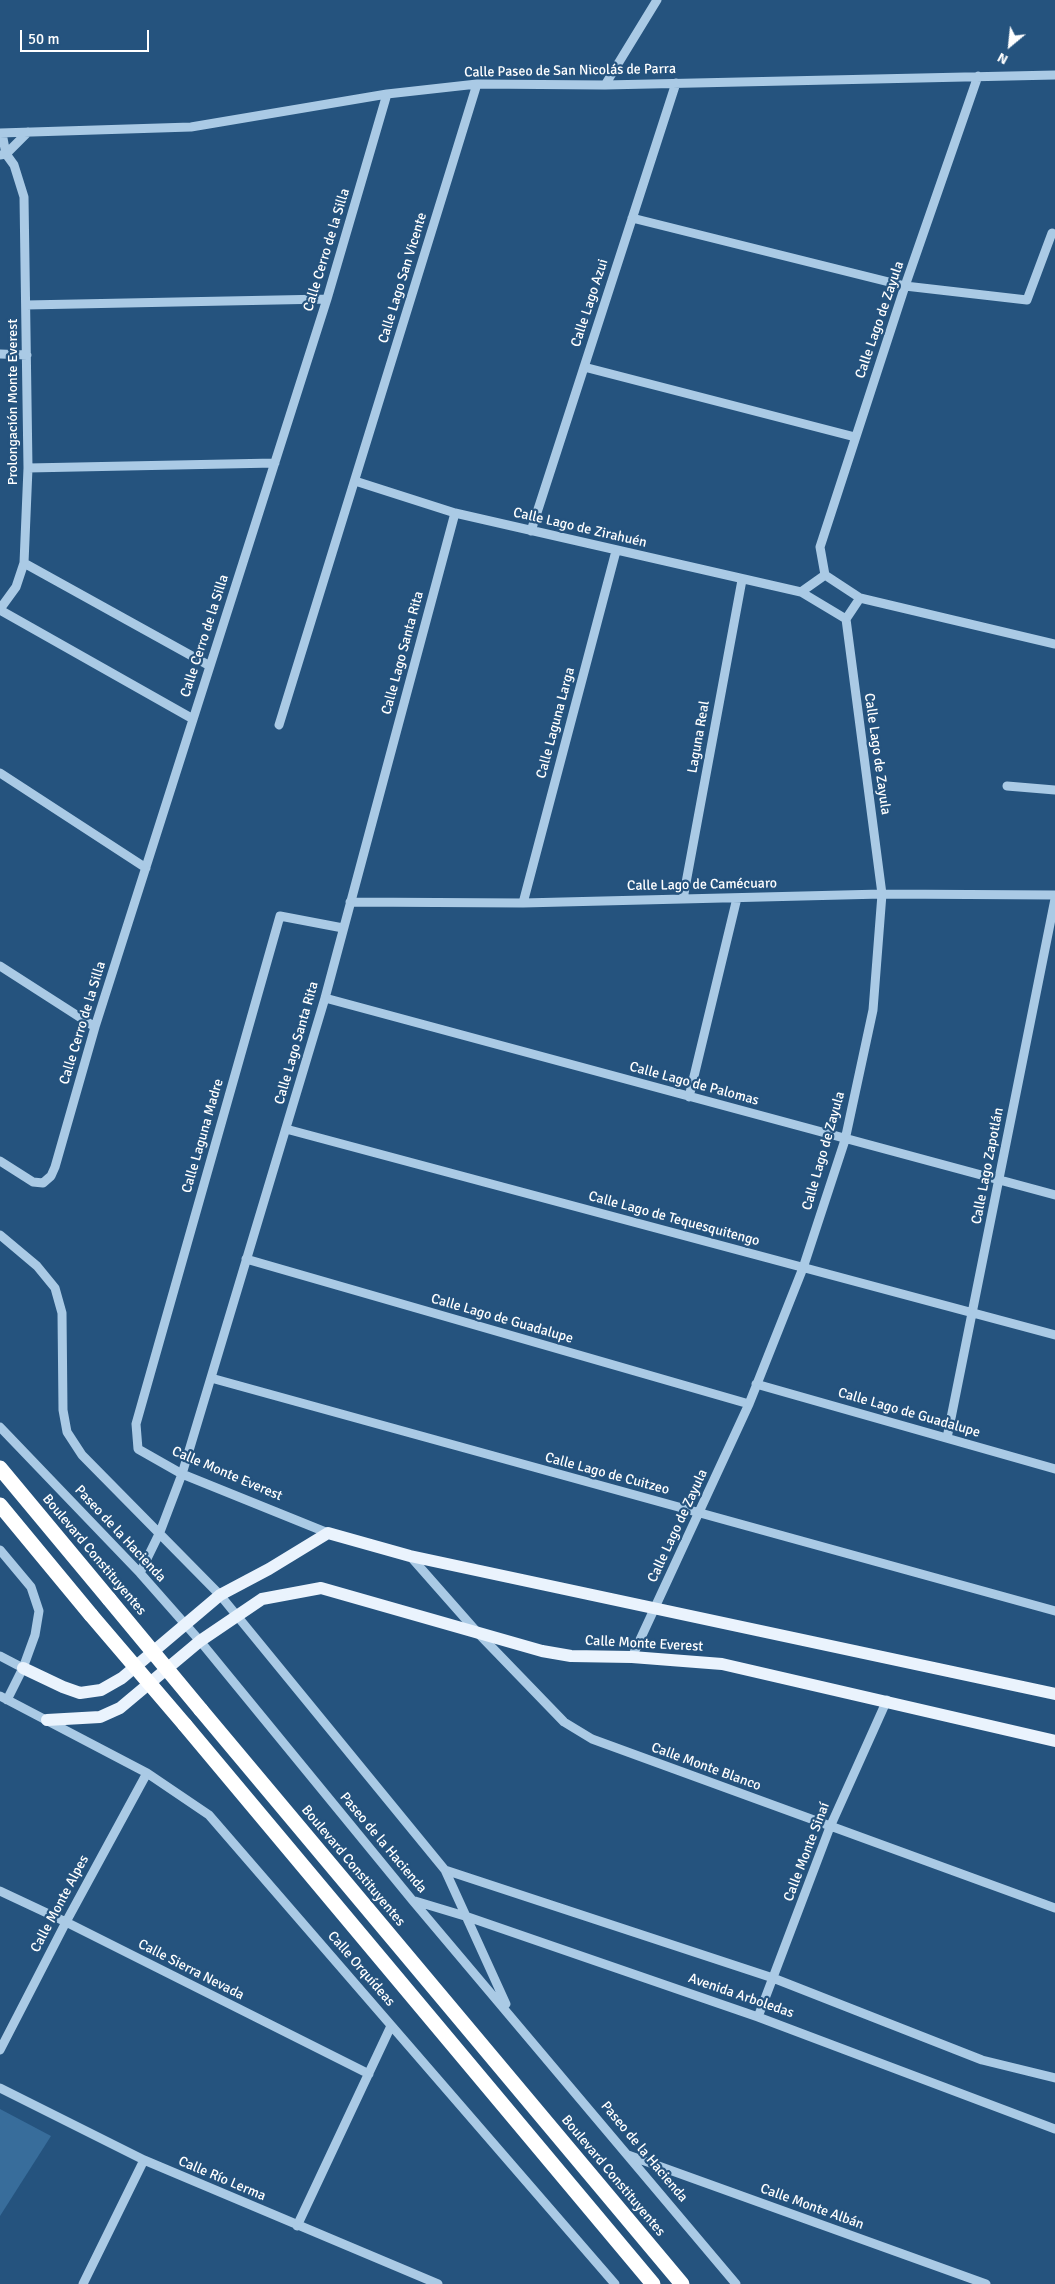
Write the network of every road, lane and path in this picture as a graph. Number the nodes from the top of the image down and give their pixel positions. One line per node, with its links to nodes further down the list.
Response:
1 (656, 0): 6 (street)
2 (1055, 75): 3 (street, Calle Paseo de San Nicolás de Parra)
3 (978, 76): 4 (street, Calle Paseo de San Nicolás de Parra); 13 (street, Calle Lago de Zayula)
4 (676, 83): 6 (street, Calle Paseo de San Nicolás de Parra); 11 (street, Calle Lago Azui)
5 (478, 84): 6 (street, Calle Paseo de San Nicolás de Parra); 7 (street, Calle Paseo de San Nicolás de Parra); 22 (street, Calle Lago San Vicente)
6 (606, 85)
7 (387, 94): 8 (street, Calle Paseo de San Nicolás de Parra); 14 (street, Calle Cerro de la Silla)
8 (28, 132): 9 (street, Calle Paseo de San Nicolás de Parra); 10 (street)
9 (1, 133): 10 (street, Prolongación Monte Everest)
10 (3, 155): 15 (street, Prolongación Monte Everest)
11 (632, 218): 13 (street); 18 (street, Calle Lago Azui)
12 (1052, 233): 13 (street)
13 (905, 286): 19 (street, Calle Lago de Zayula)
14 (327, 299): 15 (street); 20 (street, Calle Cerro de la Silla)
15 (26, 305): 17 (street, Prolongación Monte Everest)
16 (0, 354): 17 (street)
17 (27, 355): 21 (street, Prolongación Monte Everest)
18 (584, 367): 19 (street); 24 (street, Calle Lago Azui)
19 (855, 437): 27 (street, Calle Lago de Zayula)
20 (275, 463): 21 (street); 34 (street, Calle Cerro de la Silla)
21 (28, 468): 26 (street, Prolongación Monte Everest)
22 (355, 481): 23 (street, Calle Lago de Zirahuén); 36 (street, Calle Lago San Vicente)
23 (455, 513): 24 (street, Calle Lago de Zirahuén); 46 (street, Calle Lago Santa Rita)
24 (531, 531): 25 (street, Calle Lago de Zirahuén)
25 (616, 551): 28 (street, Calle Lago de Zirahuén); 47 (street, Calle Laguna Larga)
26 (24, 563): 31 (street, Prolongación Monte Everest); 34 (street)
27 (825, 575): 29 (street); 30 (street)
28 (742, 580): 29 (street, Calle Lago de Zirahuén); 44 (street, Laguna Real)
29 (801, 592): 32 (street, Calle Lago de Zirahuén)
30 (860, 598): 32 (street); 33 (street)
31 (0, 610): 35 (street)
32 (846, 619): 41 (street, Calle Lago de Zayula)
33 (1055, 644)
34 (210, 666): 35 (street, Calle Cerro de la Silla)
35 (193, 719): 40 (street, Calle Cerro de la Silla)
36 (279, 725)
37 (0, 773): 40 (street)
38 (1007, 786): 39 (street)
39 (1055, 790)
40 (146, 868): 51 (street, Calle Cerro de la Silla)
41 (882, 894): 42 (street, Calle Lago de Camécuaro); 43 (street, Calle Lago de Camécuaro); 54 (street, Calle Lago de Zayula)
42 (1055, 895)
43 (737, 898): 44 (street, Calle Lago de Camécuaro); 52 (street)
44 (683, 899): 47 (street, Calle Lago de Camécuaro)
45 (1055, 899): 56 (street, Calle Lago Zapotlán)
46 (350, 902): 47 (street, Calle Lago de Camécuaro); 48 (street, Calle Lago Santa Rita)
47 (523, 903)
48 (343, 928): 50 (street, Calle Lago Santa Rita); 66 (street, Calle Laguna Madre)
49 (0, 966): 51 (street)
50 (325, 998): 52 (street, Calle Lago de Palomas); 53 (street, Calle Lago Santa Rita)
51 (95, 1027): 55 (street, Calle Cerro de la Silla)
52 (689, 1097): 54 (street, Calle Lago de Palomas)
53 (286, 1129): 59 (street, Calle Lago Santa Rita); 60 (street, Calle Lago de Tequesquitengo)
54 (844, 1140): 56 (street, Calle Lago de Palomas); 60 (street, Calle Lago de Zayula)
55 (0, 1161)
56 (999, 1180): 57 (street, Calle Lago de Palomas); 61 (street, Calle Lago Zapotlán)
57 (1055, 1195)
58 (0, 1234): 74 (street)
59 (246, 1260): 63 (street, Calle Lago Santa Rita); 65 (street, Calle Lago de Guadalupe)
60 (803, 1268): 61 (street, Calle Lago de Tequesquitengo); 64 (street, Calle Lago de Zayula)
61 (973, 1313): 62 (street, Calle Lago de Tequesquitengo); 68 (street, Calle Lago Zapotlán)
62 (1055, 1336)
63 (211, 1378): 71 (street, Calle Lago Santa Rita); 73 (street, Calle Lago de Cuitzeo)
64 (756, 1384): 65 (street, Calle Lago de Zayula); 68 (street, Calle Lago de Guadalupe)
65 (749, 1404): 73 (street, Calle Lago de Zayula)
66 (136, 1424): 71 (street, Calle Monte Everest)
67 (0, 1428): 78 (street, Paseo de la Hacienda)
68 (947, 1438): 70 (street, Calle Lago de Guadalupe)
69 (0, 1468): 118 (highway, Boulevard Constituyentes, bridge)
70 (1055, 1469)
71 (182, 1474): 74 (street, Calle Lago Santa Rita); 75 (street, Calle Monte Everest)
72 (0, 1505): 117 (highway, bridge)
73 (700, 1514): 80 (street, Calle Lago de Zayula); 81 (street, Calle Lago de Cuitzeo)
74 (160, 1532): 78 (street, Calle Lago Santa Rita); 79 (street)
75 (328, 1533): 77 (main road, Calle Monte Everest); 79 (main road)
76 (0, 1550): 88 (street)
77 (410, 1556): 80 (main road, Calle Monte Everest); 84 (street, Calle Monte Blanco)
78 (140, 1573): 83 (street, Paseo de la Hacienda)
79 (220, 1595): 82 (street); 83 (main road)
80 (655, 1609): 87 (street, Calle Lago de Zayula); 89 (main road, Calle Monte Everest)
81 (1055, 1611)
82 (237, 1614): 84 (main road, Calle Monte Everest); 85 (main road, Calle Monte Everest); 96 (street)
83 (185, 1625): 85 (street, Paseo de la Hacienda); 88 (main road)
84 (477, 1632): 87 (main road, Calle Monte Everest); 95 (street, Calle Monte Blanco)
85 (200, 1641): 92 (main road, Calle Monte Everest); 98 (street, Paseo de la Hacienda)
86 (0, 1656): 88 (street)
87 (632, 1657): 91 (main road, Calle Monte Everest)
88 (23, 1668): 90 (street)
89 (1055, 1694)
90 (4, 1698): 92 (street)
91 (887, 1700): 93 (main road, Calle Monte Everest); 95 (street, Calle Monte Sinaí)
92 (47, 1720): 94 (street, Calle Orquídeas)
93 (1055, 1740)
94 (147, 1773): 101 (street, Calle Monte Alpes); 105 (street, Calle Orquídeas)
95 (830, 1827): 99 (street, Calle Monte Blanco); 102 (street, Calle Monte Sinaí)
96 (445, 1870): 100 (street); 102 (street, Avenida Arboledas)
97 (0, 1892): 101 (street, Calle Sierra Nevada)
98 (413, 1901): 100 (street, Avenida Arboledas); 103 (street, Paseo de la Hacienda)
99 (1055, 1908)
100 (468, 1917): 103 (street); 104 (street, Avenida Arboledas)
101 (66, 1922): 106 (street, Calle Monte Alpes); 107 (street, Calle Sierra Nevada)
102 (773, 1978): 104 (street, Calle Monte Sinaí); 108 (street, Avenida Arboledas)
103 (511, 2014): 111 (street, Paseo de la Hacienda)
104 (758, 2017): 110 (street, Avenida Arboledas)
105 (391, 2026): 107 (street); 116 (street, Calle Orquídeas)
106 (0, 2050)
107 (369, 2074): 113 (street)
108 (1055, 2078)
109 (0, 2088): 112 (street, Calle Río Lerma)
110 (1055, 2129)
111 (628, 2155): 119 (street, Paseo de la Hacienda); 120 (street, Calle Monte Albán)
112 (144, 2160): 113 (street, Calle Río Lerma); 114 (street)
113 (297, 2226): 115 (street, Calle Río Lerma)
114 (83, 2284)
115 (438, 2284)
116 (615, 2284)
117 (653, 2284)
118 (682, 2284)
119 (736, 2284)
120 (986, 2284)

